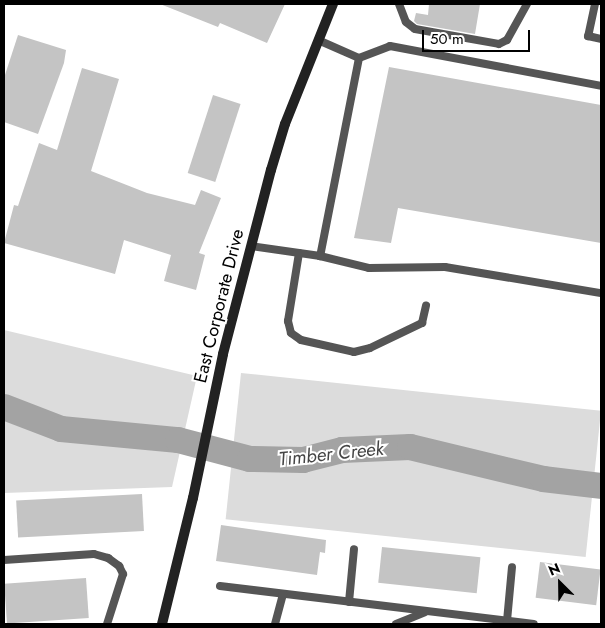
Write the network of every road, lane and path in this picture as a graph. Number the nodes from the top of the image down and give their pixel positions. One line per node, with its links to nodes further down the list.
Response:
1 (333, 4): 6 (main road, East Corporate Drive)
2 (398, 4): 3 (lane)
3 (527, 4)
4 (596, 4): 5 (lane)
5 (601, 39)
6 (318, 40): 7 (lane); 9 (main road, East Corporate Drive)
7 (359, 58): 8 (lane); 11 (lane)
8 (601, 86)
9 (250, 246): 10 (lane); 23 (main road, East Corporate Drive)
10 (299, 253): 11 (lane); 13 (lane)
11 (320, 256): 12 (lane)
12 (601, 293)
13 (426, 305)
14 (354, 549): 19 (lane)
15 (4, 560): 22 (lane)
16 (512, 567): 21 (lane)
17 (220, 586): 18 (lane)
18 (283, 594): 19 (lane); 24 (lane)
19 (349, 602): 20 (lane)
20 (426, 611): 21 (lane); 25 (lane)
21 (507, 621): 26 (lane)
22 (107, 624)
23 (162, 624)
24 (275, 624)
25 (396, 624)
26 (534, 624)

